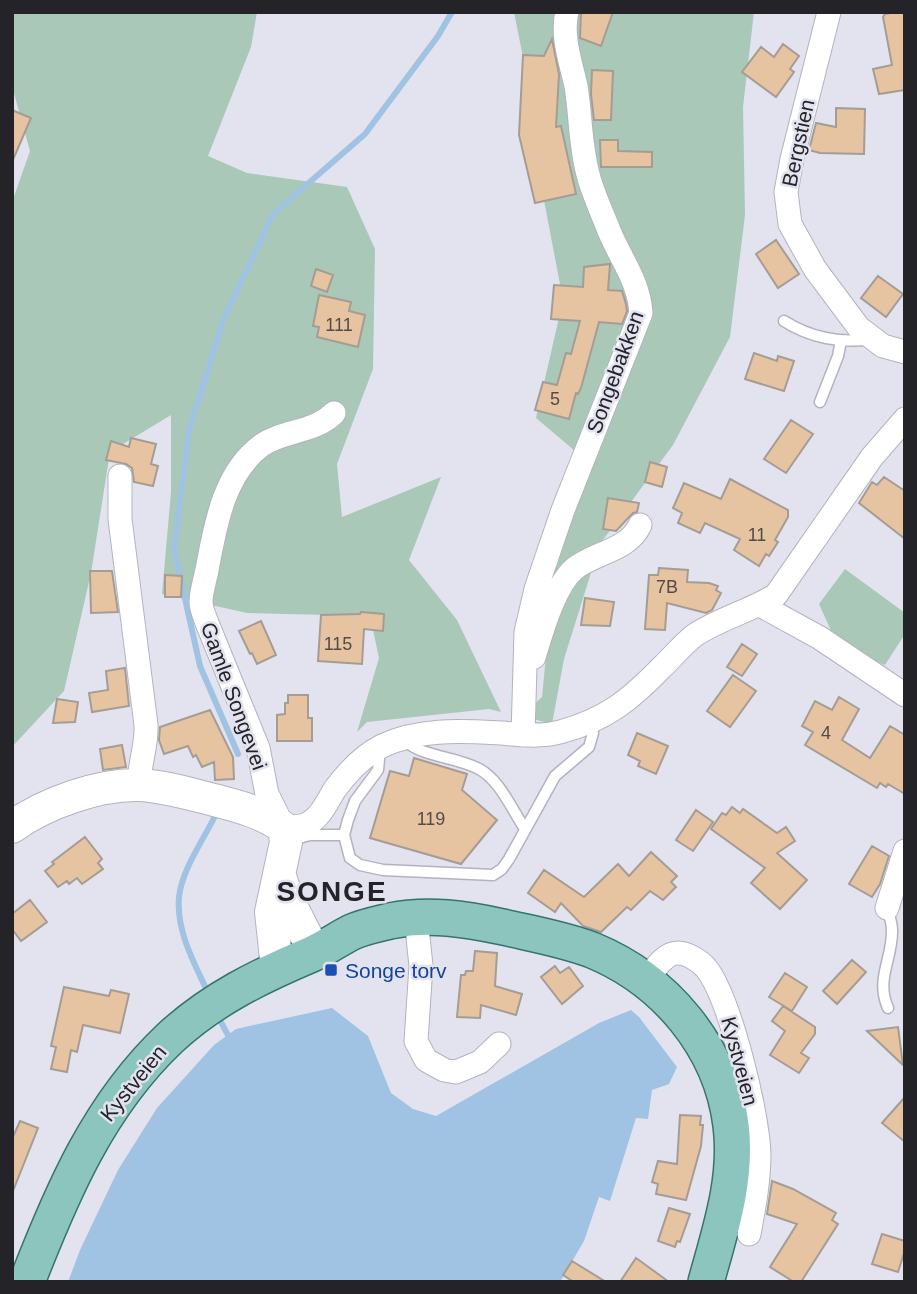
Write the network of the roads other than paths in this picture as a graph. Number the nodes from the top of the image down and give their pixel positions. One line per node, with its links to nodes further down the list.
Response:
1 (567, 12): 13 (street, Songebakken)
2 (829, 12): 4 (street, Bergstien)
3 (783, 321): 5 (lane)
4 (871, 339): 5 (lane); 6 (street, Bergstien)
5 (841, 341): 7 (lane)
6 (905, 352)
7 (820, 402)
8 (334, 413): 22 (street, Gamle Songevei)
9 (905, 419): 12 (street)
10 (120, 476): 19 (street)
11 (640, 525): 13 (street)
12 (760, 605): 14 (street); 15 (street)
13 (523, 679): 16 (street, Songebakken)
14 (905, 695)
15 (589, 722): 16 (street); 21 (lane)
16 (523, 735): 17 (street)
17 (402, 739): 18 (street); 21 (lane)
18 (380, 747): 22 (street); 23 (lane)
19 (139, 785): 20 (main road); 22 (main road)
20 (12, 827)
21 (525, 829): 23 (lane)
22 (285, 835): 23 (lane); 25 (main road)
23 (344, 835)
24 (905, 851): 26 (street)
25 (280, 876): 28 (main road); 29 (main road)
26 (887, 908): 31 (lane)
27 (417, 926): 28 (main road, Kystveien); 30 (main road, Kystveien); 32 (street)
28 (315, 953): 29 (main road, Kystveien)
29 (277, 968): 34 (main road, Kystveien)
30 (646, 980): 33 (street, Kystveien); 35 (main road, Kystveien)
31 (888, 1008)
32 (499, 1044)
33 (749, 1234)
34 (27, 1282)
35 (706, 1282)

